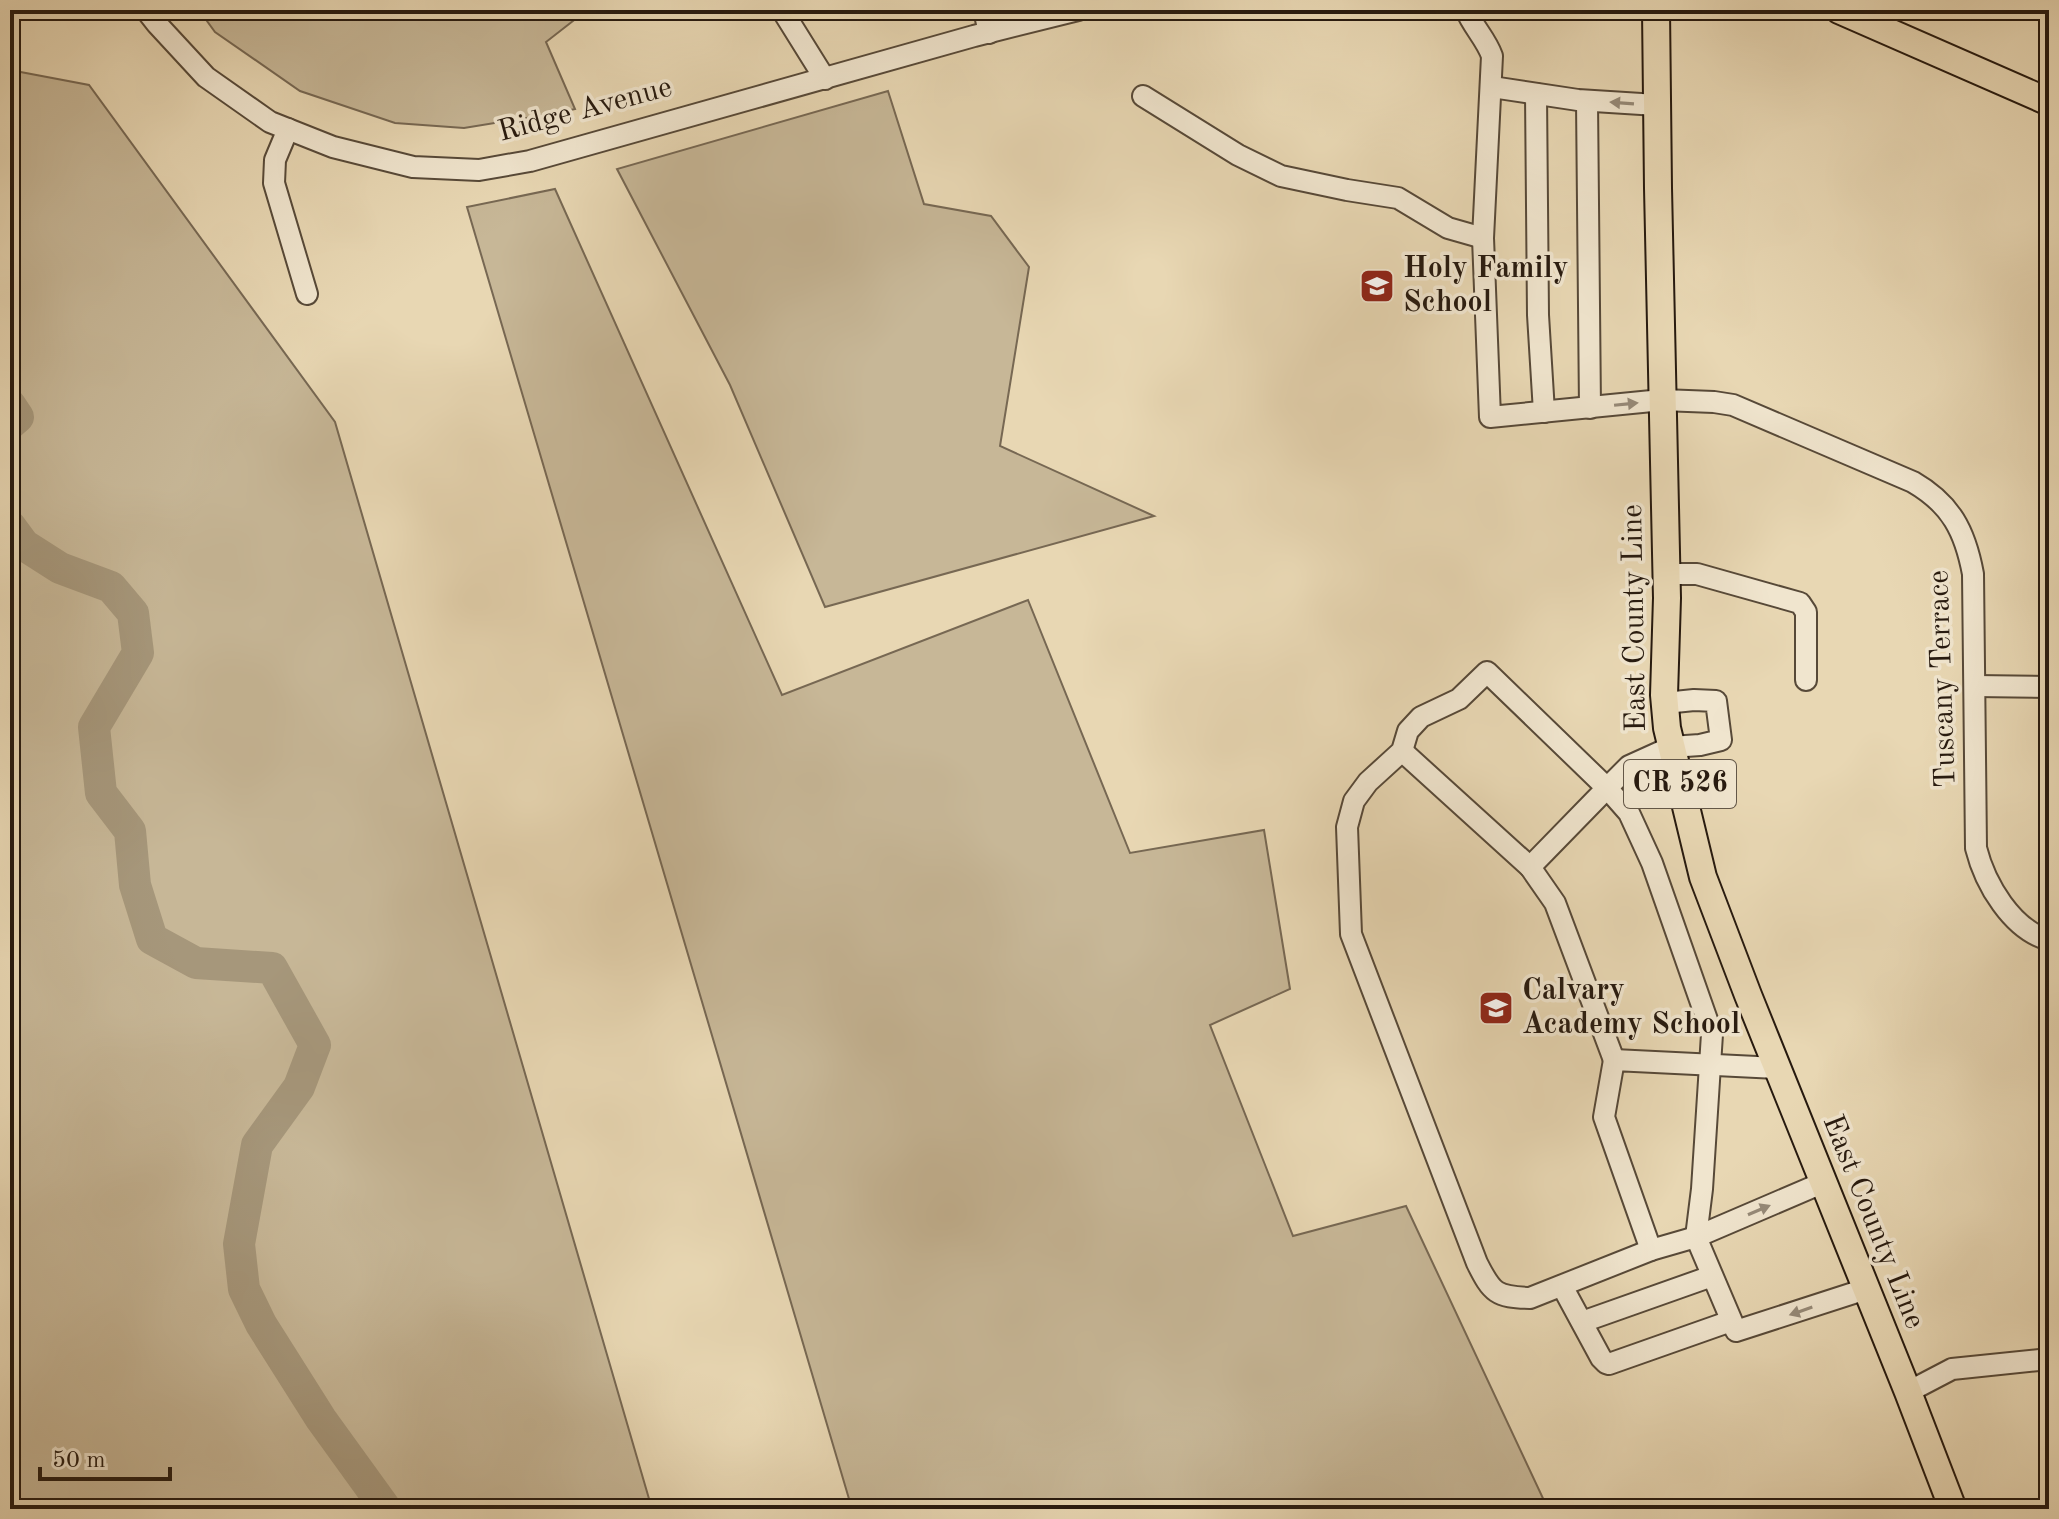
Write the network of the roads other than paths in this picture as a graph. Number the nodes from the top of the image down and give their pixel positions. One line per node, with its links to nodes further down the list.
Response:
1 (146, 10): 16 (street, Ridge Avenue)
2 (782, 10): 9 (street)
3 (984, 10): 8 (street)
4 (1078, 10): 8 (street, Ridge Avenue)
5 (1466, 10): 10 (street)
6 (1656, 10): 15 (main road, East County Line / CR 526)
7 (1839, 10): 14 (main road)
8 (989, 33): 9 (street, Ridge Avenue)
9 (825, 79): 16 (street, Ridge Avenue)
10 (1492, 87): 11 (street); 17 (street)
11 (1536, 94): 13 (street); 21 (street)
12 (1143, 96): 17 (street)
13 (1587, 101): 15 (street, one-way to 13); 20 (street)
14 (2049, 102)
15 (1657, 105): 19 (main road, East County Line / CR 526)
16 (288, 129): 18 (street)
17 (1483, 238): 21 (street, Tuscany Terrace)
18 (307, 294)
19 (1662, 400): 20 (street, Tuscany Terrace, one-way to 19); 22 (main road, East County Line / CR 526); 24 (street, Tuscany Terrace)
20 (1590, 408): 21 (street, Tuscany Terrace)
21 (1544, 412)
22 (1666, 574): 23 (street); 26 (main road, East County Line / CR 526)
23 (1806, 680)
24 (1975, 686): 25 (street); 31 (street, Tuscany Terrace)
25 (2049, 687)
26 (1665, 703): 27 (main road, East County Line / CR 526); 27 (street)
27 (1671, 747): 29 (street); 34 (main road, East County Line / CR 526)
28 (1402, 751): 29 (street); 30 (street); 39 (street)
29 (1607, 788): 30 (street); 33 (street)
30 (1530, 867): 32 (street)
31 (2049, 940)
32 (1614, 1060): 33 (street); 37 (street)
33 (1711, 1065): 34 (street); 36 (street)
34 (1777, 1068): 35 (main road, East County Line / CR 526)
35 (1822, 1183): 36 (street, one-way to 35); 40 (main road, East County Line / CR 526)
36 (1696, 1237): 37 (street); 38 (street)
37 (1651, 1250): 39 (street)
38 (1712, 1276): 41 (street); 42 (street)
39 (1562, 1286): 41 (street)
40 (1866, 1289): 42 (street, one-way to 42); 44 (main road, East County Line / CR 526)
41 (1582, 1322): 42 (street)
42 (1734, 1326)
43 (2049, 1359): 44 (street)
44 (1908, 1392): 45 (main road, East County Line / CR 526)
45 (1953, 1509)

